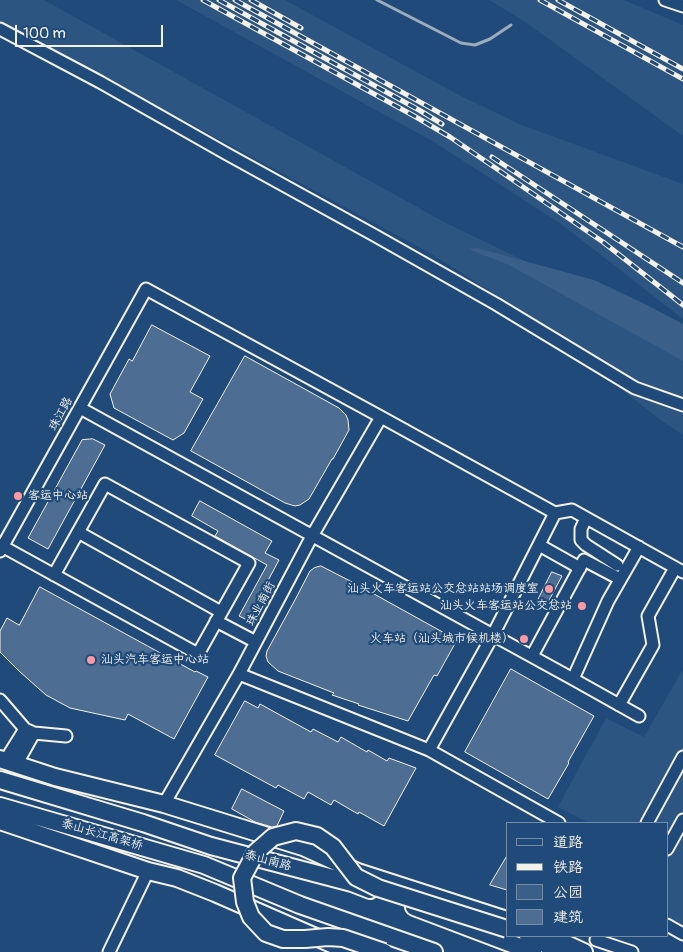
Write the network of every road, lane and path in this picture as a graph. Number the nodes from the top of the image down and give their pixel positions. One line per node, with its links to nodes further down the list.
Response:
1 (665, 0): 2 (street)
2 (683, 6)
3 (0, 29): 4 (street)
4 (683, 405)
5 (80, 408): 6 (street, 珠江路); 10 (street); 13 (street, 珠江路)
6 (381, 416): 7 (street); 10 (street, 珠业南街)
7 (555, 514): 8 (street); 11 (street)
8 (586, 518): 12 (street); 14 (street)
9 (78, 532): 17 (street); 19 (street); 19 (street)
10 (312, 536): 20 (street); 21 (street, 珠业南街)
11 (539, 545): 15 (street); 20 (street)
12 (639, 547): 16 (street); 18 (street)
13 (1, 548): 17 (street)
14 (618, 565)
15 (580, 568): 18 (street); 22 (street)
16 (679, 570): 26 (street)
17 (54, 575): 19 (street)
18 (620, 579): 24 (street)
19 (219, 616): 21 (street)
20 (493, 635): 22 (street); 30 (street)
21 (256, 642): 23 (street, 珠业南街)
22 (532, 656): 24 (street)
23 (239, 674): 30 (street); 34 (street, 珠业南街)
24 (573, 679): 26 (street)
25 (0, 700): 28 (street)
26 (619, 706): 27 (street)
27 (638, 716)
28 (30, 731): 29 (street); 32 (street)
29 (66, 736)
30 (429, 750): 38 (street)
31 (683, 757): 39 (street)
32 (7, 762): 34 (highway, 泰山南路)
33 (0, 780): 44 (highway, 泰山南路)
34 (164, 804): 40 (highway, 泰山南路)
35 (0, 806): 42 (highway, 泰山长江高架桥)
36 (683, 820): 41 (street)
37 (0, 821): 43 (highway)
38 (557, 822)
39 (647, 822)
40 (303, 847): 44 (highway); 47 (highway, 泰山南路)
41 (668, 847)
42 (204, 865): 46 (highway, 泰山南路)
43 (148, 872): 45 (highway); 54 (street)
44 (352, 883): 58 (highway, 泰山南路)
45 (215, 892): 46 (highway); 55 (highway)
46 (300, 905): 57 (highway, 泰山南路)
47 (506, 920)
48 (668, 926): 50 (street)
49 (506, 929): 56 (highway, bridge)
50 (683, 934)
51 (530, 937): 59 (highway)
52 (551, 937): 60 (highway)
53 (600, 937): 60 (street); 61 (street)
54 (109, 952)
55 (350, 952)
56 (384, 952)
57 (434, 952)
58 (534, 952)
59 (561, 952)
60 (585, 952)
61 (632, 952)

